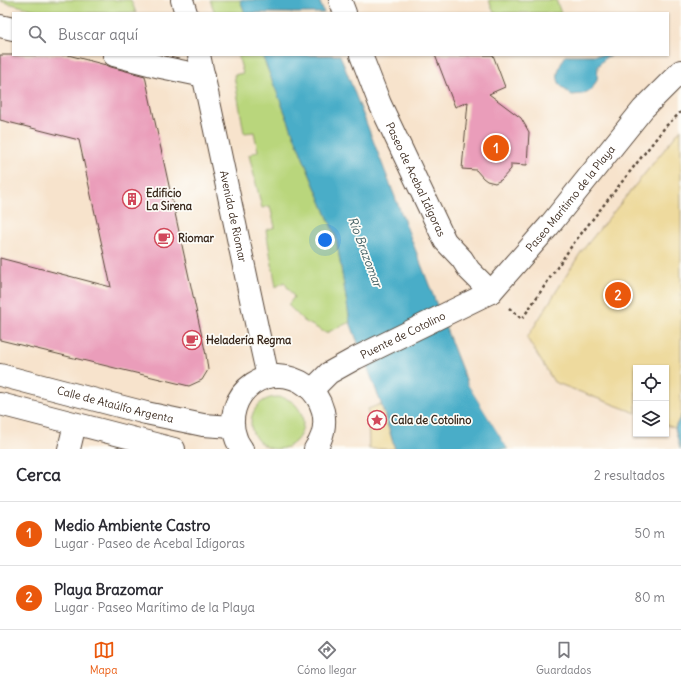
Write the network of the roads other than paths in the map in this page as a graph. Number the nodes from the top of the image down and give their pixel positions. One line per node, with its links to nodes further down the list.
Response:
1 (182, 0): 3 (street)
2 (340, 0): 4 (street)
3 (186, 12)
4 (345, 12)
5 (0, 26): 6 (street)
6 (12, 29)
7 (118, 56): 11 (street)
8 (199, 56): 11 (street, Avenida de Riomar)
9 (361, 56): 12 (street, Paseo de Acebal Idígoras)
10 (681, 71): 12 (street, Paseo Marítimo de la Playa)
11 (204, 76): 15 (street, Avenida de Riomar)
12 (491, 292): 13 (street, Paseo Marítimo de la Playa)
13 (450, 312): 16 (street, Puente de Cotolino)
14 (0, 375): 19 (street, Calle de Ataúlfo Argenta)
15 (268, 377): 16 (street); 19 (street)
16 (312, 390): 23 (street)
17 (0, 404): 18 (street)
18 (75, 424): 20 (street); 21 (street)
19 (233, 427): 22 (street)
20 (69, 449)
21 (174, 449)
22 (242, 449)
23 (315, 449)

